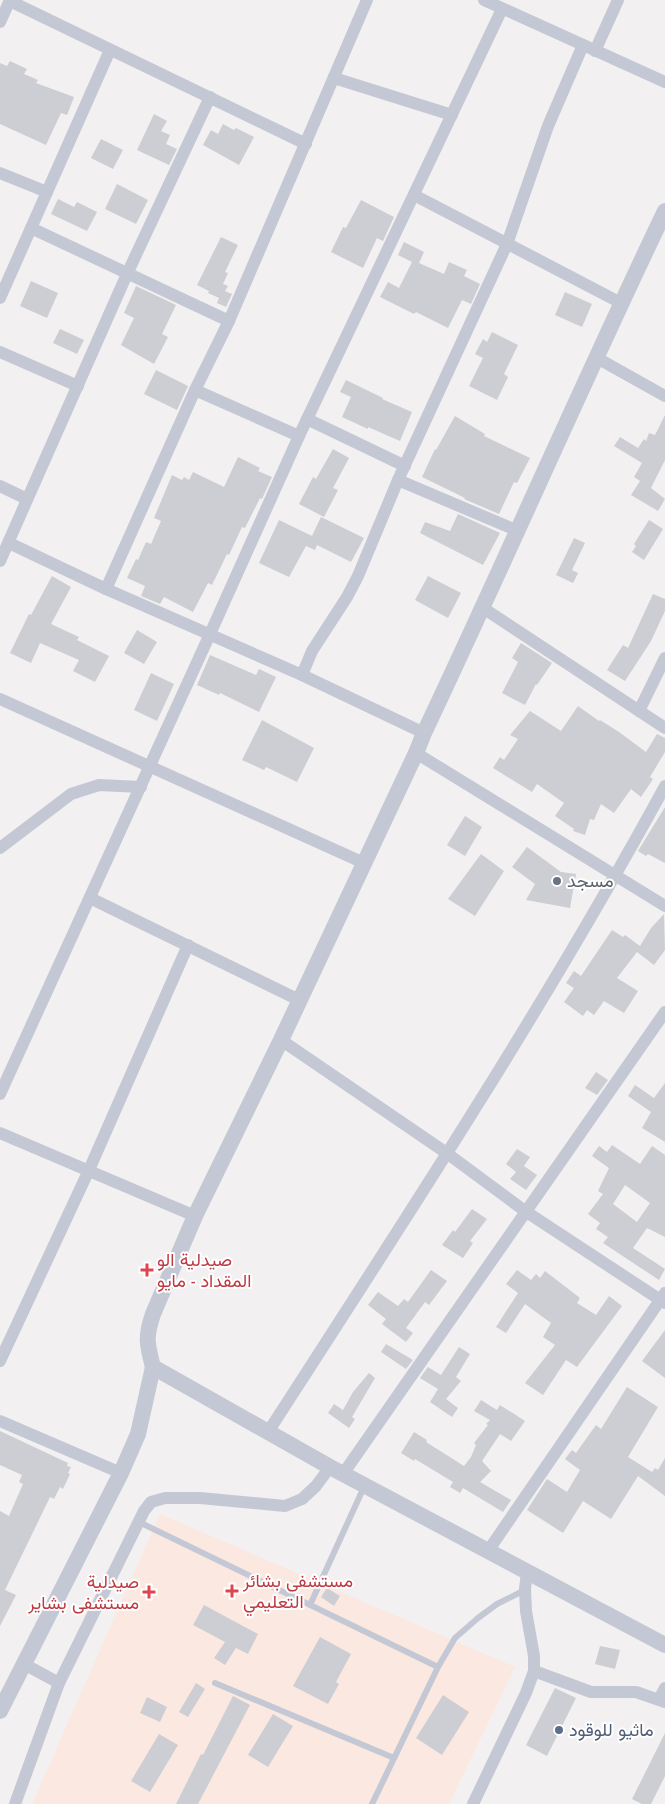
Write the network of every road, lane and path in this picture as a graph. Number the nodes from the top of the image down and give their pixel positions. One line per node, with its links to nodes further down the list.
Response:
1 (367, 0): 9 (street)
2 (484, 0): 5 (street)
3 (618, 0): 7 (street)
4 (10, 1): 6 (street); 8 (street)
5 (502, 9): 7 (street); 12 (street)
6 (0, 22)
7 (589, 48): 10 (street); 19 (street)
8 (110, 50): 11 (street); 15 (street)
9 (334, 78): 12 (street); 13 (street)
10 (665, 82)
11 (210, 97): 13 (street); 20 (street)
12 (452, 115): 16 (street)
13 (306, 144): 23 (street)
14 (0, 172): 15 (street)
15 (47, 192): 18 (street)
16 (414, 195): 19 (street); 29 (street)
17 (665, 211): 22 (street)
18 (31, 228): 20 (street); 21 (street)
19 (508, 244): 22 (street); 31 (street)
20 (127, 274): 23 (street); 26 (street)
21 (0, 298)
22 (621, 303): 25 (street)
23 (229, 321): 27 (street)
24 (0, 352): 26 (street)
25 (597, 358): 28 (street); 35 (street)
26 (78, 386): 34 (street)
27 (195, 390): 30 (street); 38 (street)
28 (665, 396)
29 (307, 419): 30 (street); 31 (street)
30 (299, 436): 40 (street)
31 (405, 466): 32 (street)
32 (398, 480): 35 (street); 42 (street)
33 (0, 486): 34 (street)
34 (27, 499): 36 (street)
35 (518, 532): 39 (street)
36 (9, 543): 37 (street); 38 (street)
37 (0, 561)
38 (106, 589): 40 (street)
39 (483, 608): 44 (street); 46 (street)
40 (210, 634): 42 (street); 48 (street)
41 (665, 658): 44 (street)
42 (302, 674): 46 (street)
43 (0, 699): 48 (street)
44 (639, 711): 45 (street)
45 (665, 728)
46 (424, 734): 47 (street)
47 (416, 753): 52 (street); 53 (street)
48 (149, 768): 50 (street); 52 (street)
49 (665, 786): 53 (street)
50 (141, 787): 51 (street); 54 (street)
51 (0, 848)
52 (364, 864): 57 (street)
53 (615, 877): 55 (street); 62 (street)
54 (90, 898): 56 (street); 60 (street)
55 (665, 906)
56 (188, 945): 57 (street); 63 (street)
57 (300, 1000): 59 (street)
58 (665, 1012): 64 (street)
59 (281, 1040): 62 (street); 65 (street)
60 (0, 1094)
61 (0, 1133): 63 (street)
62 (448, 1154): 64 (street); 70 (street)
63 (89, 1170): 65 (street); 67 (street)
64 (525, 1211): 66 (street); 71 (street)
65 (195, 1216): 68 (street)
66 (663, 1299): 75 (street)
67 (0, 1361)
68 (153, 1367): 70 (street); 72 (street)
69 (0, 1421): 72 (street)
70 (268, 1432): 71 (street)
71 (337, 1471): 73 (street); 74 (street)
72 (121, 1473): 80 (street)
73 (365, 1486): 75 (street); 78 (lane)
74 (139, 1522): 78 (lane); 83 (street)
75 (488, 1551): 76 (street)
76 (527, 1572): 77 (street); 79 (street)
77 (525, 1590): 81 (lane); 82 (street)
78 (310, 1605): 81 (lane)
79 (665, 1645)
80 (24, 1664): 83 (street); 86 (street)
81 (438, 1667): 87 (lane)
82 (534, 1671): 85 (street); 90 (street)
83 (59, 1683): 88 (street)
84 (215, 1684): 87 (lane)
85 (663, 1697)
86 (0, 1710)
87 (394, 1758): 89 (lane)
88 (15, 1804)
89 (372, 1804)
90 (473, 1804)

